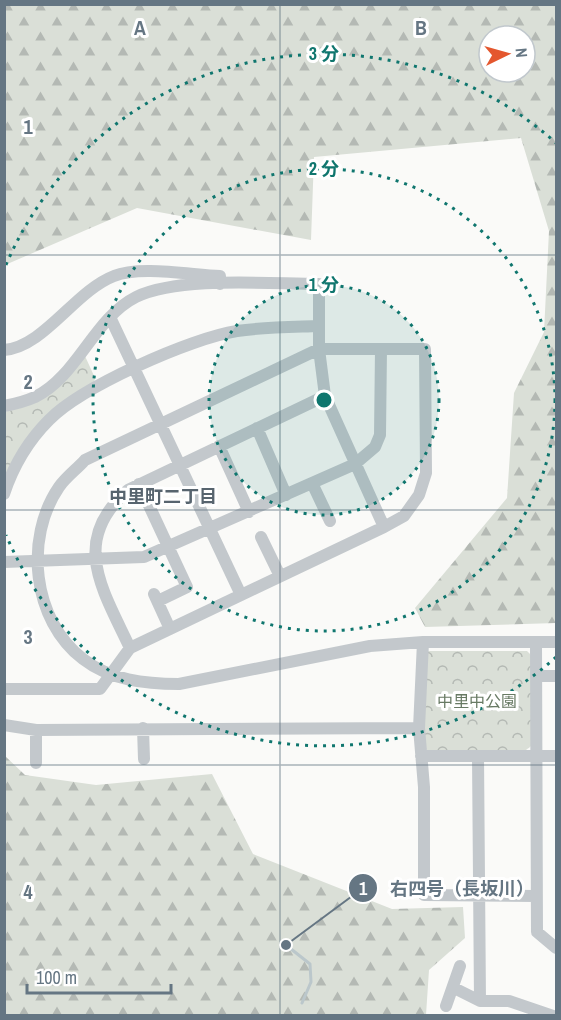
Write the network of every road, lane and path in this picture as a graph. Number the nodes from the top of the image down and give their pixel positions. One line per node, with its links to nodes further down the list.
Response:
1 (220, 284): 2 (street); 3 (street); 6 (street)
2 (110, 317): 7 (street); 9 (street)
3 (319, 326): 4 (street); 7 (street)
4 (319, 349): 5 (street); 8 (street); 10 (street)
5 (381, 349): 13 (street); 21 (street)
6 (4, 350)
7 (134, 369): 10 (street); 17 (street)
8 (325, 396): 11 (street); 13 (street)
9 (4, 406)
10 (159, 424): 14 (street); 26 (street)
11 (257, 429): 12 (street); 18 (street)
12 (219, 447): 14 (street); 19 (street)
13 (355, 464): 15 (street); 21 (street)
14 (179, 466): 16 (street); 22 (street)
15 (312, 483): 18 (street); 20 (street)
16 (139, 484): 24 (street); 25 (street)
17 (4, 494)
18 (286, 495): 19 (street)
19 (249, 512): 22 (street)
20 (330, 521)
21 (384, 527): 28 (street)
22 (209, 530): 24 (street); 29 (street)
23 (261, 537): 28 (street)
24 (169, 548): 25 (street); 30 (street)
25 (94, 559): 26 (street); 34 (street)
26 (38, 561): 27 (street); 35 (street)
27 (4, 562)
28 (280, 576): 29 (street)
29 (241, 595): 30 (street)
30 (170, 629): 34 (street)
31 (423, 642): 32 (street); 35 (street); 41 (street)
32 (536, 642): 33 (street); 36 (street)
33 (556, 642)
34 (130, 648): 35 (street)
35 (112, 675): 38 (street)
36 (536, 676): 37 (street); 45 (street)
37 (556, 676)
38 (4, 689)
39 (4, 725): 42 (street)
40 (143, 728): 41 (street); 42 (street); 47 (street)
41 (419, 728): 43 (street)
42 (36, 730): 48 (street)
43 (421, 756): 44 (street); 49 (street)
44 (478, 756): 45 (street); 49 (street)
45 (536, 756): 46 (street); 50 (street)
46 (556, 756)
47 (144, 759)
48 (36, 763)
49 (479, 896): 50 (street); 54 (street)
50 (536, 896): 51 (street)
51 (556, 948)
52 (460, 966): 53 (street)
53 (454, 988): 54 (street); 55 (street)
54 (480, 1001): 56 (street)
55 (446, 1006)
56 (553, 1016)

